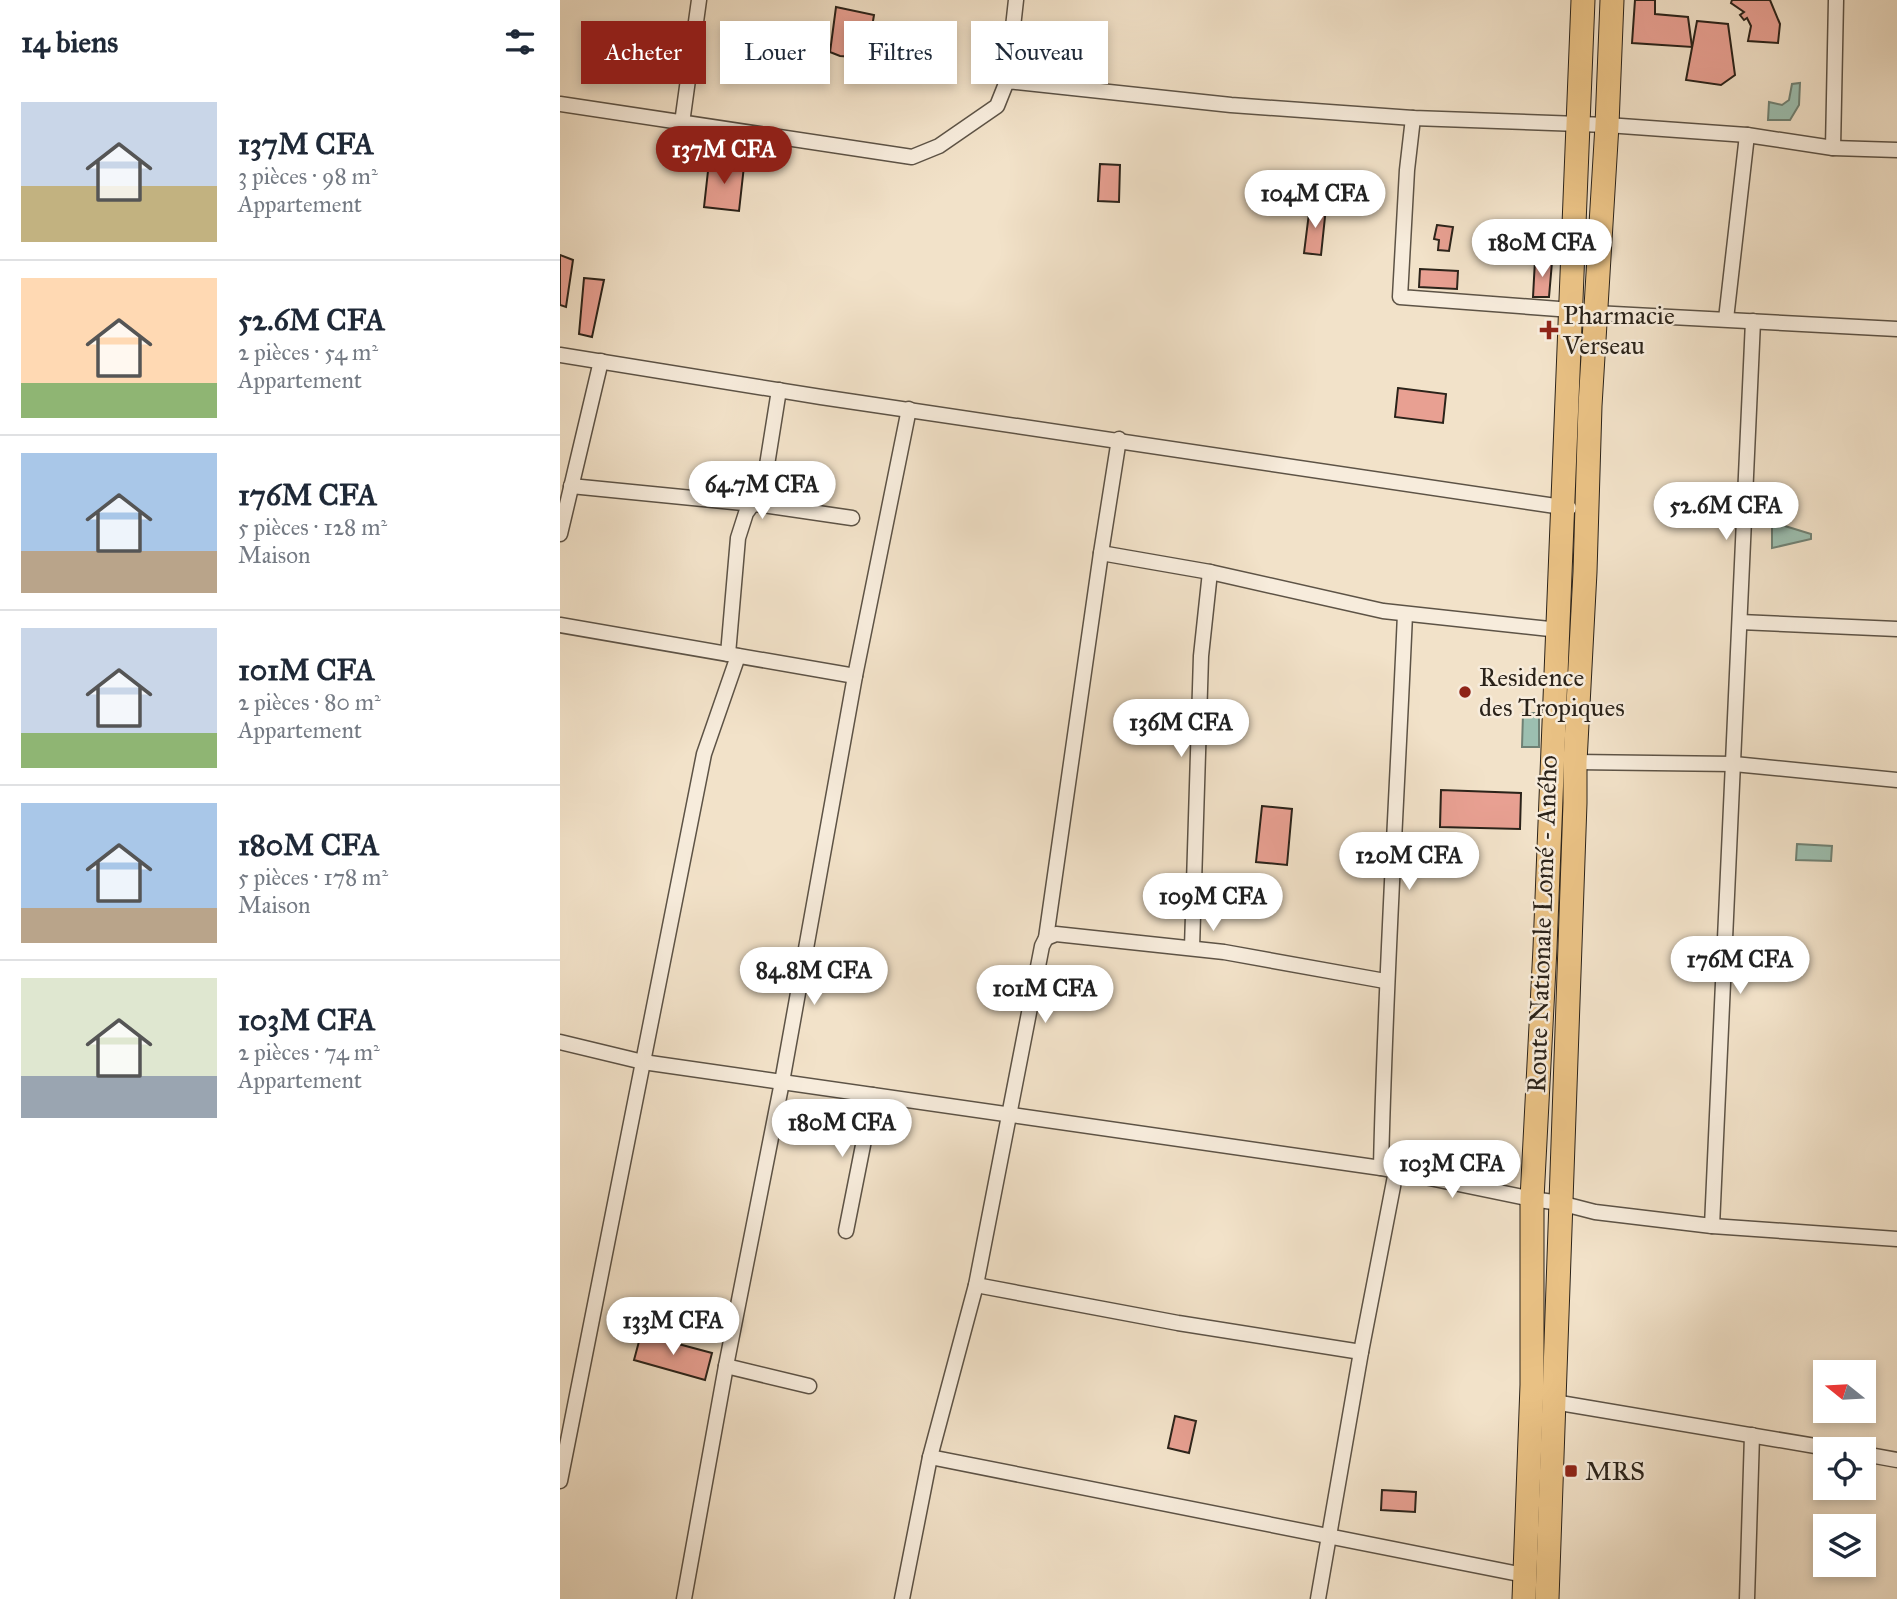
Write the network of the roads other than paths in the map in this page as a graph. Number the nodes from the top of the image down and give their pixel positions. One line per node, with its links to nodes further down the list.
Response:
1 (699, 0): 11 (street)
2 (1016, 0): 6 (street)
3 (1583, 0): 12 (highway, Route Nationale Lomé - Aného)
4 (1612, 0): 13 (highway, Route Nationale Lomé - Aného)
5 (1836, 0): 15 (street)
6 (1014, 21)
7 (1006, 84): 11 (street)
8 (1034, 84): 10 (street)
9 (560, 104): 11 (street)
10 (1413, 118): 12 (street); 17 (street)
11 (682, 123)
12 (1580, 125): 13 (street); 17 (highway, Route Nationale Lomé - Aného)
13 (1607, 125): 14 (street); 17 (highway, Route Nationale Lomé - Aného)
14 (1747, 135): 15 (street); 18 (street)
15 (1833, 148): 16 (street)
16 (1897, 150)
17 (1583, 311): 18 (street); 28 (highway, Route Nationale Lomé - Aného); 29 (highway, Route Nationale Lomé - Aného)
18 (1726, 320): 19 (street)
19 (1753, 321): 20 (street); 35 (street)
20 (1897, 329)
21 (560, 355): 22 (street)
22 (601, 361): 23 (street); 26 (street)
23 (779, 390): 24 (street); 27 (street)
24 (909, 408): 25 (street); 40 (street)
25 (1119, 439): 28 (street); 32 (street)
26 (571, 486): 27 (street); 31 (street)
27 (752, 505): 30 (street); 39 (street)
28 (1564, 508): 29 (street); 38 (highway, Route Nationale Lomé - Aného)
29 (1588, 510): 41 (highway, Route Nationale Lomé - Aného)
30 (852, 518)
31 (560, 534)
32 (1101, 553): 33 (street); 44 (street)
33 (1210, 572): 34 (street); 45 (street)
34 (1405, 614): 38 (street); 46 (street)
35 (1740, 622): 37 (street); 42 (street)
36 (560, 625): 39 (street)
37 (1897, 629)
38 (1559, 631): 53 (highway, Route Nationale Lomé - Aného)
39 (733, 655): 40 (street); 48 (street)
40 (855, 676): 49 (street)
41 (1575, 762): 42 (street); 54 (highway, Route Nationale Lomé - Aného)
42 (1734, 764): 43 (street); 55 (street)
43 (1897, 780)
44 (1046, 938): 45 (street); 51 (street)
45 (1192, 948): 46 (street)
46 (1385, 981): 52 (street)
47 (560, 1041): 48 (street)
48 (643, 1062): 49 (street); 68 (street)
49 (782, 1082): 50 (street); 60 (street)
50 (873, 1095): 51 (street); 56 (street)
51 (1011, 1114): 52 (street); 58 (street)
52 (1389, 1170): 53 (street); 59 (street)
53 (1532, 1199): 54 (street); 70 (highway, Route Nationale Lomé - Aného)
54 (1560, 1203): 55 (street); 62 (highway, Route Nationale Lomé - Aného)
55 (1712, 1226): 57 (street)
56 (846, 1230)
57 (1897, 1239)
58 (976, 1285): 59 (street); 66 (street)
59 (1361, 1352): 69 (street)
60 (726, 1366): 61 (street); 71 (street)
61 (809, 1386)
62 (1554, 1402): 63 (street); 75 (highway, Route Nationale Lomé - Aného)
63 (1752, 1435): 64 (street); 76 (street)
64 (1813, 1446)
65 (1876, 1456): 67 (street)
66 (930, 1457): 69 (street); 72 (street)
67 (1897, 1460)
68 (560, 1481)
69 (1331, 1538): 70 (street); 73 (street)
70 (1524, 1575): 74 (highway, Route Nationale Lomé - Aného)
71 (684, 1599)
72 (902, 1599)
73 (1318, 1599)
74 (1524, 1599)
75 (1547, 1599)
76 (1747, 1599)

